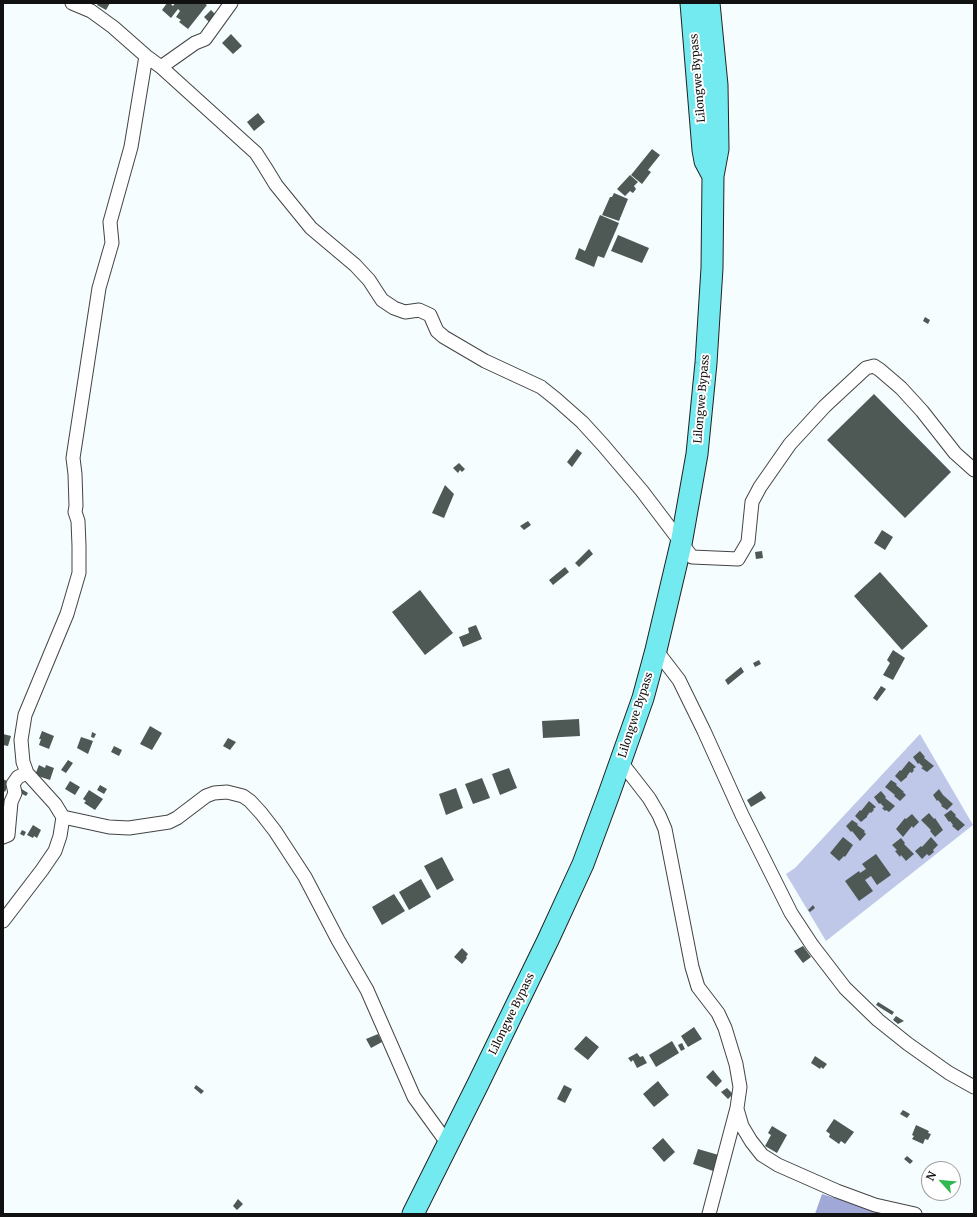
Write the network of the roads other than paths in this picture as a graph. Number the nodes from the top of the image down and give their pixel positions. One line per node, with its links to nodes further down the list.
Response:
1 (72, 3): 5 (street)
2 (231, 3): 6 (street)
3 (691, 3): 7 (main road, Lilongwe Bypass)
4 (709, 3): 7 (main road, Lilongwe Bypass)
5 (146, 56): 6 (street); 12 (street)
6 (161, 68): 9 (street)
7 (713, 176): 9 (main road, Lilongwe Bypass)
8 (974, 470): 9 (street)
9 (681, 544): 10 (main road, Lilongwe Bypass)
10 (656, 650): 11 (main road, Lilongwe Bypass); 16 (street)
11 (621, 762): 17 (street); 18 (main road, Lilongwe Bypass)
12 (28, 773): 13 (street); 14 (street)
13 (63, 817): 15 (street); 18 (street)
14 (3, 837)
15 (3, 921)
16 (974, 1087)
17 (737, 1108): 20 (street); 21 (street)
18 (448, 1144): 19 (main road, Lilongwe Bypass)
19 (413, 1214)
20 (709, 1214)
21 (915, 1214)

